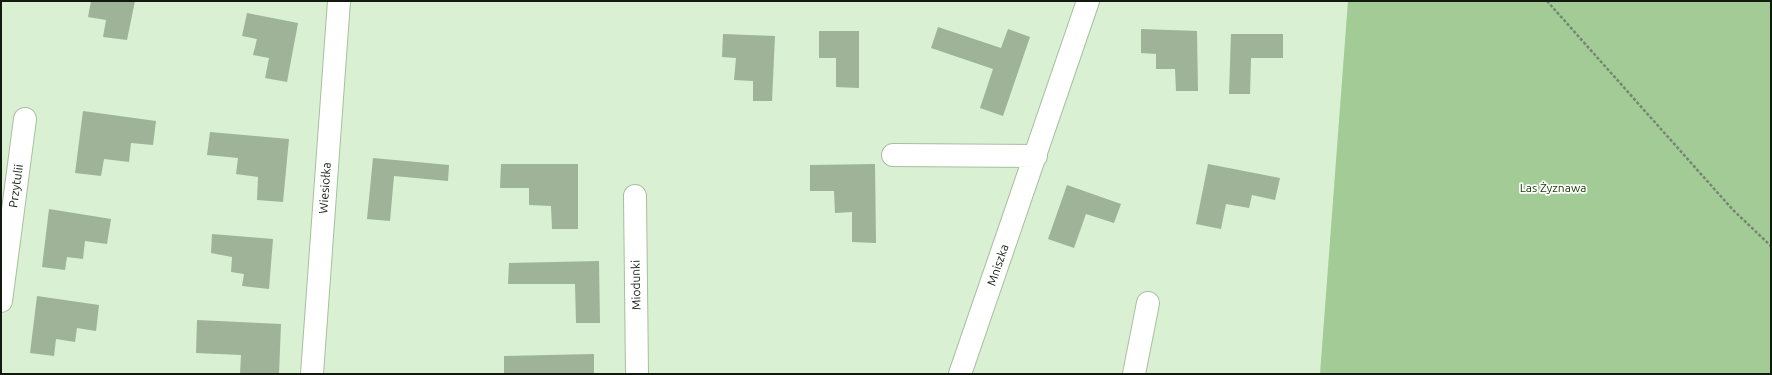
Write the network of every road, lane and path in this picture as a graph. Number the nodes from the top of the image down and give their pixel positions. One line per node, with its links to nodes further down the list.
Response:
1 (339, 1): 11 (street, Wiesiołka)
2 (1088, 1): 6 (street, Mniszka)
3 (1547, 1): 8 (path)
4 (25, 119): 9 (street, Przytulii)
5 (893, 155): 6 (street)
6 (1036, 156): 13 (street, Mniszka)
7 (635, 196): 12 (street, Miodunki)
8 (1771, 246)
9 (1, 301)
10 (1148, 303): 14 (street)
11 (312, 374)
12 (637, 374)
13 (960, 374)
14 (1134, 374)

